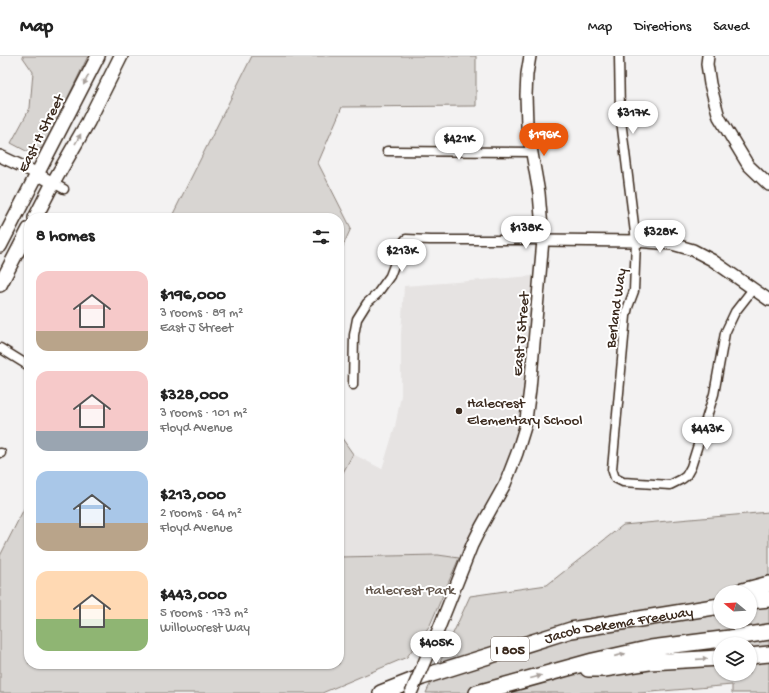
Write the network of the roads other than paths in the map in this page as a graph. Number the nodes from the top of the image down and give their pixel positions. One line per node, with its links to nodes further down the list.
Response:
1 (98, 56): 11 (main road, East H Street, one-way to 11)
2 (120, 56): 13 (main road, one-way to 2)
3 (526, 56): 7 (street, East J Street)
4 (530, 56): 7 (street, East J Street)
5 (619, 56): 17 (street, Berland Way)
6 (708, 56): 12 (street)
7 (527, 74): 9 (street, East J Street)
8 (386, 152): 9 (street)
9 (531, 152): 16 (street, East J Street)
10 (0, 156): 11 (street)
11 (37, 174): 13 (street); 18 (main road, East H Street)
12 (769, 185)
13 (58, 186): 14 (main road)
14 (39, 213)
15 (24, 238): 19 (main road)
16 (542, 240): 17 (street); 24 (street); 38 (street, East J Street, bridge)
17 (636, 242): 20 (street); 20 (street, Berland Way)
18 (0, 246)
19 (0, 284)
20 (752, 289): 21 (street)
21 (769, 300)
22 (0, 348): 23 (street)
23 (24, 363)
24 (353, 385)
25 (769, 584): 26 (highway)
26 (757, 587)
27 (713, 599): 31 (highway)
28 (769, 599): 29 (highway)
29 (757, 600)
30 (713, 607): 31 (highway, Jacob Dekema Freeway / I 805)
31 (642, 618): 37 (highway, Jacob Dekema Freeway / I 805)
32 (769, 632): 36 (highway, Jacob Dekema Freeway / I 805, one-way to 32)
33 (769, 654): 34 (highway)
34 (757, 655)
35 (713, 658): 36 (highway, one-way to 35)
36 (569, 668): 39 (highway, Jacob Dekema Freeway / I 805, one-way to 36)
37 (381, 693)
38 (411, 693)
39 (477, 693)

